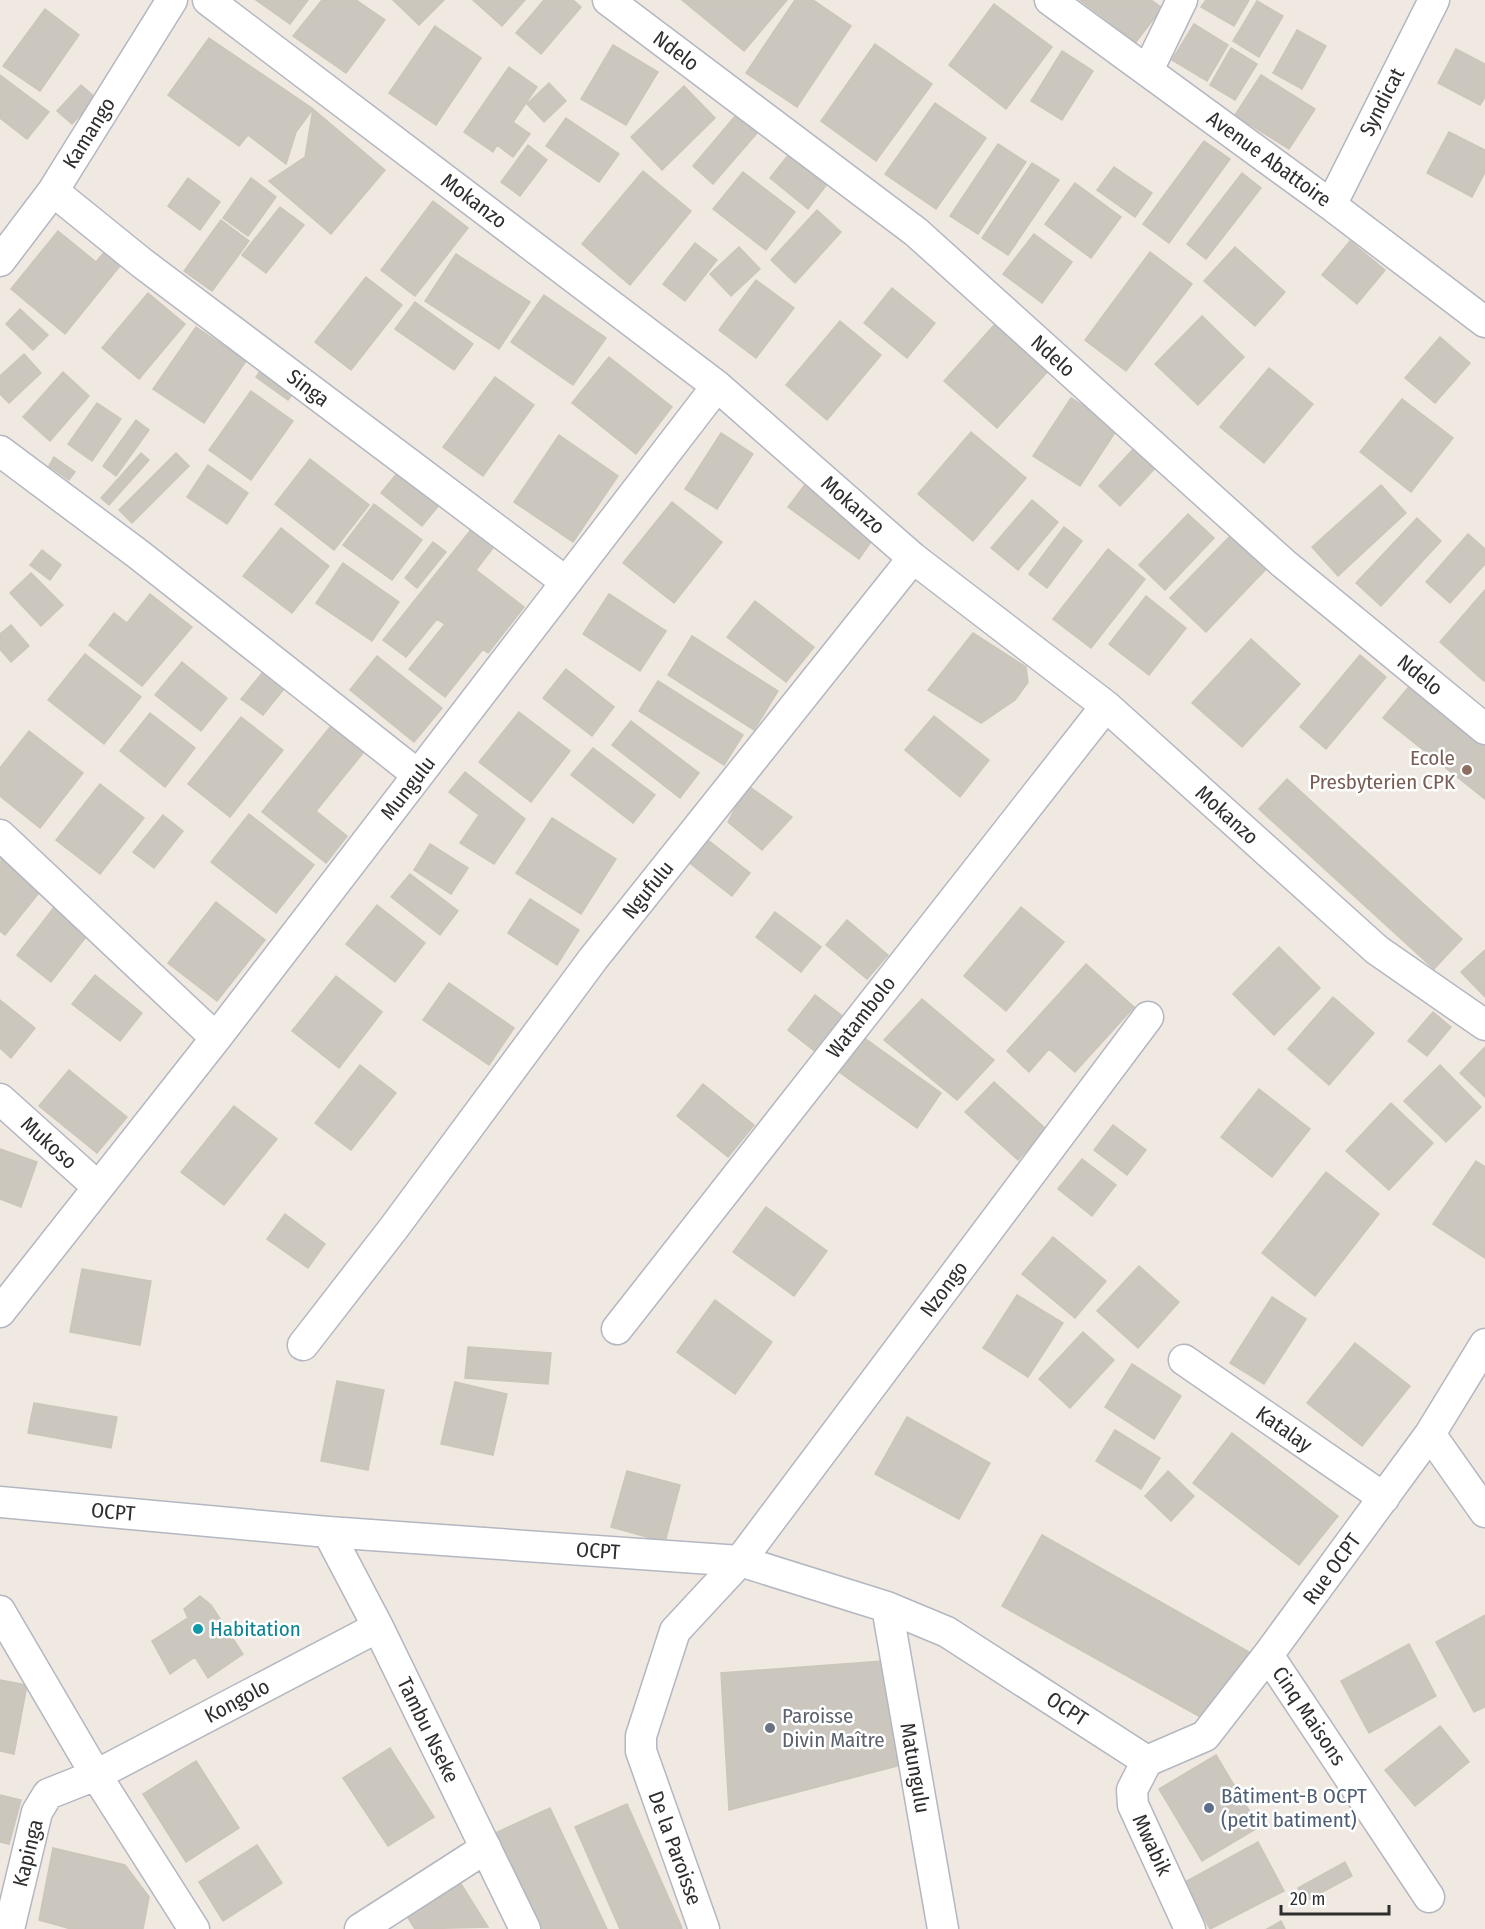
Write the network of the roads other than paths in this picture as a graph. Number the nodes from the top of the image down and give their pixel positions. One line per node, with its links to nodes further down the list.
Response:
1 (172, 0): 8 (street, Kamango)
2 (208, 0): 12 (street, Mokanzo)
3 (608, 0): 17 (street, Ndelo)
4 (1050, 0): 7 (street, Avenue Abattoire)
5 (1182, 0): 7 (street)
6 (1434, 0): 9 (street, Syndicat)
7 (1148, 70): 9 (street, Avenue Abattoire)
8 (52, 191): 10 (street, Kamango); 15 (street, Singa)
9 (1331, 205): 11 (street, Avenue Abattoire)
10 (0, 261)
11 (1485, 322)
12 (717, 386): 14 (street, Mokanzo); 15 (street, Mungulu)
13 (0, 451): 18 (street)
14 (913, 558): 16 (street, Mokanzo); 28 (street, Ngufulu)
15 (566, 582): 18 (street, Mungulu)
16 (1106, 706): 21 (street, Mokanzo); 26 (street, Watambolo)
17 (1485, 729)
18 (418, 775): 22 (street, Mungulu)
19 (0, 835): 22 (street)
20 (1148, 1017): 35 (street, Nzongo)
21 (1485, 1024)
22 (216, 1038): 24 (street, Mungulu)
23 (0, 1098): 24 (street, Mukoso)
24 (98, 1187): 25 (street, Mungulu)
25 (0, 1312)
26 (617, 1329)
27 (1485, 1344): 30 (street, Rue OCPT)
28 (303, 1345)
29 (1184, 1360): 31 (street, Katalay)
30 (1430, 1434): 31 (street, Rue OCPT); 33 (street)
31 (1384, 1498): 39 (street, Rue OCPT)
32 (0, 1502): 34 (street, OCPT)
33 (1485, 1512)
34 (328, 1533): 35 (street, OCPT); 38 (street, Tambu Nseke)
35 (740, 1561): 36 (street, OCPT); 41 (street, Nzongo)
36 (887, 1607): 40 (street, OCPT); 50 (street, Matungulu)
37 (0, 1611): 42 (street)
38 (378, 1626): 42 (street, Kongolo); 43 (street, Tambu Nseke)
39 (1268, 1655): 40 (street, Rue OCPT); 44 (street, Cinq Maisons)
40 (1147, 1761): 51 (street, Mwabik)
41 (645, 1767): 49 (street, De la Paroisse)
42 (96, 1775): 45 (street, Kapinga); 46 (street)
43 (486, 1848): 47 (street); 48 (street, Tambu Nseke)
44 (1429, 1897)
45 (9, 1929)
46 (194, 1929)
47 (360, 1929)
48 (525, 1929)
49 (704, 1929)
50 (943, 1929)
51 (1190, 1929)

